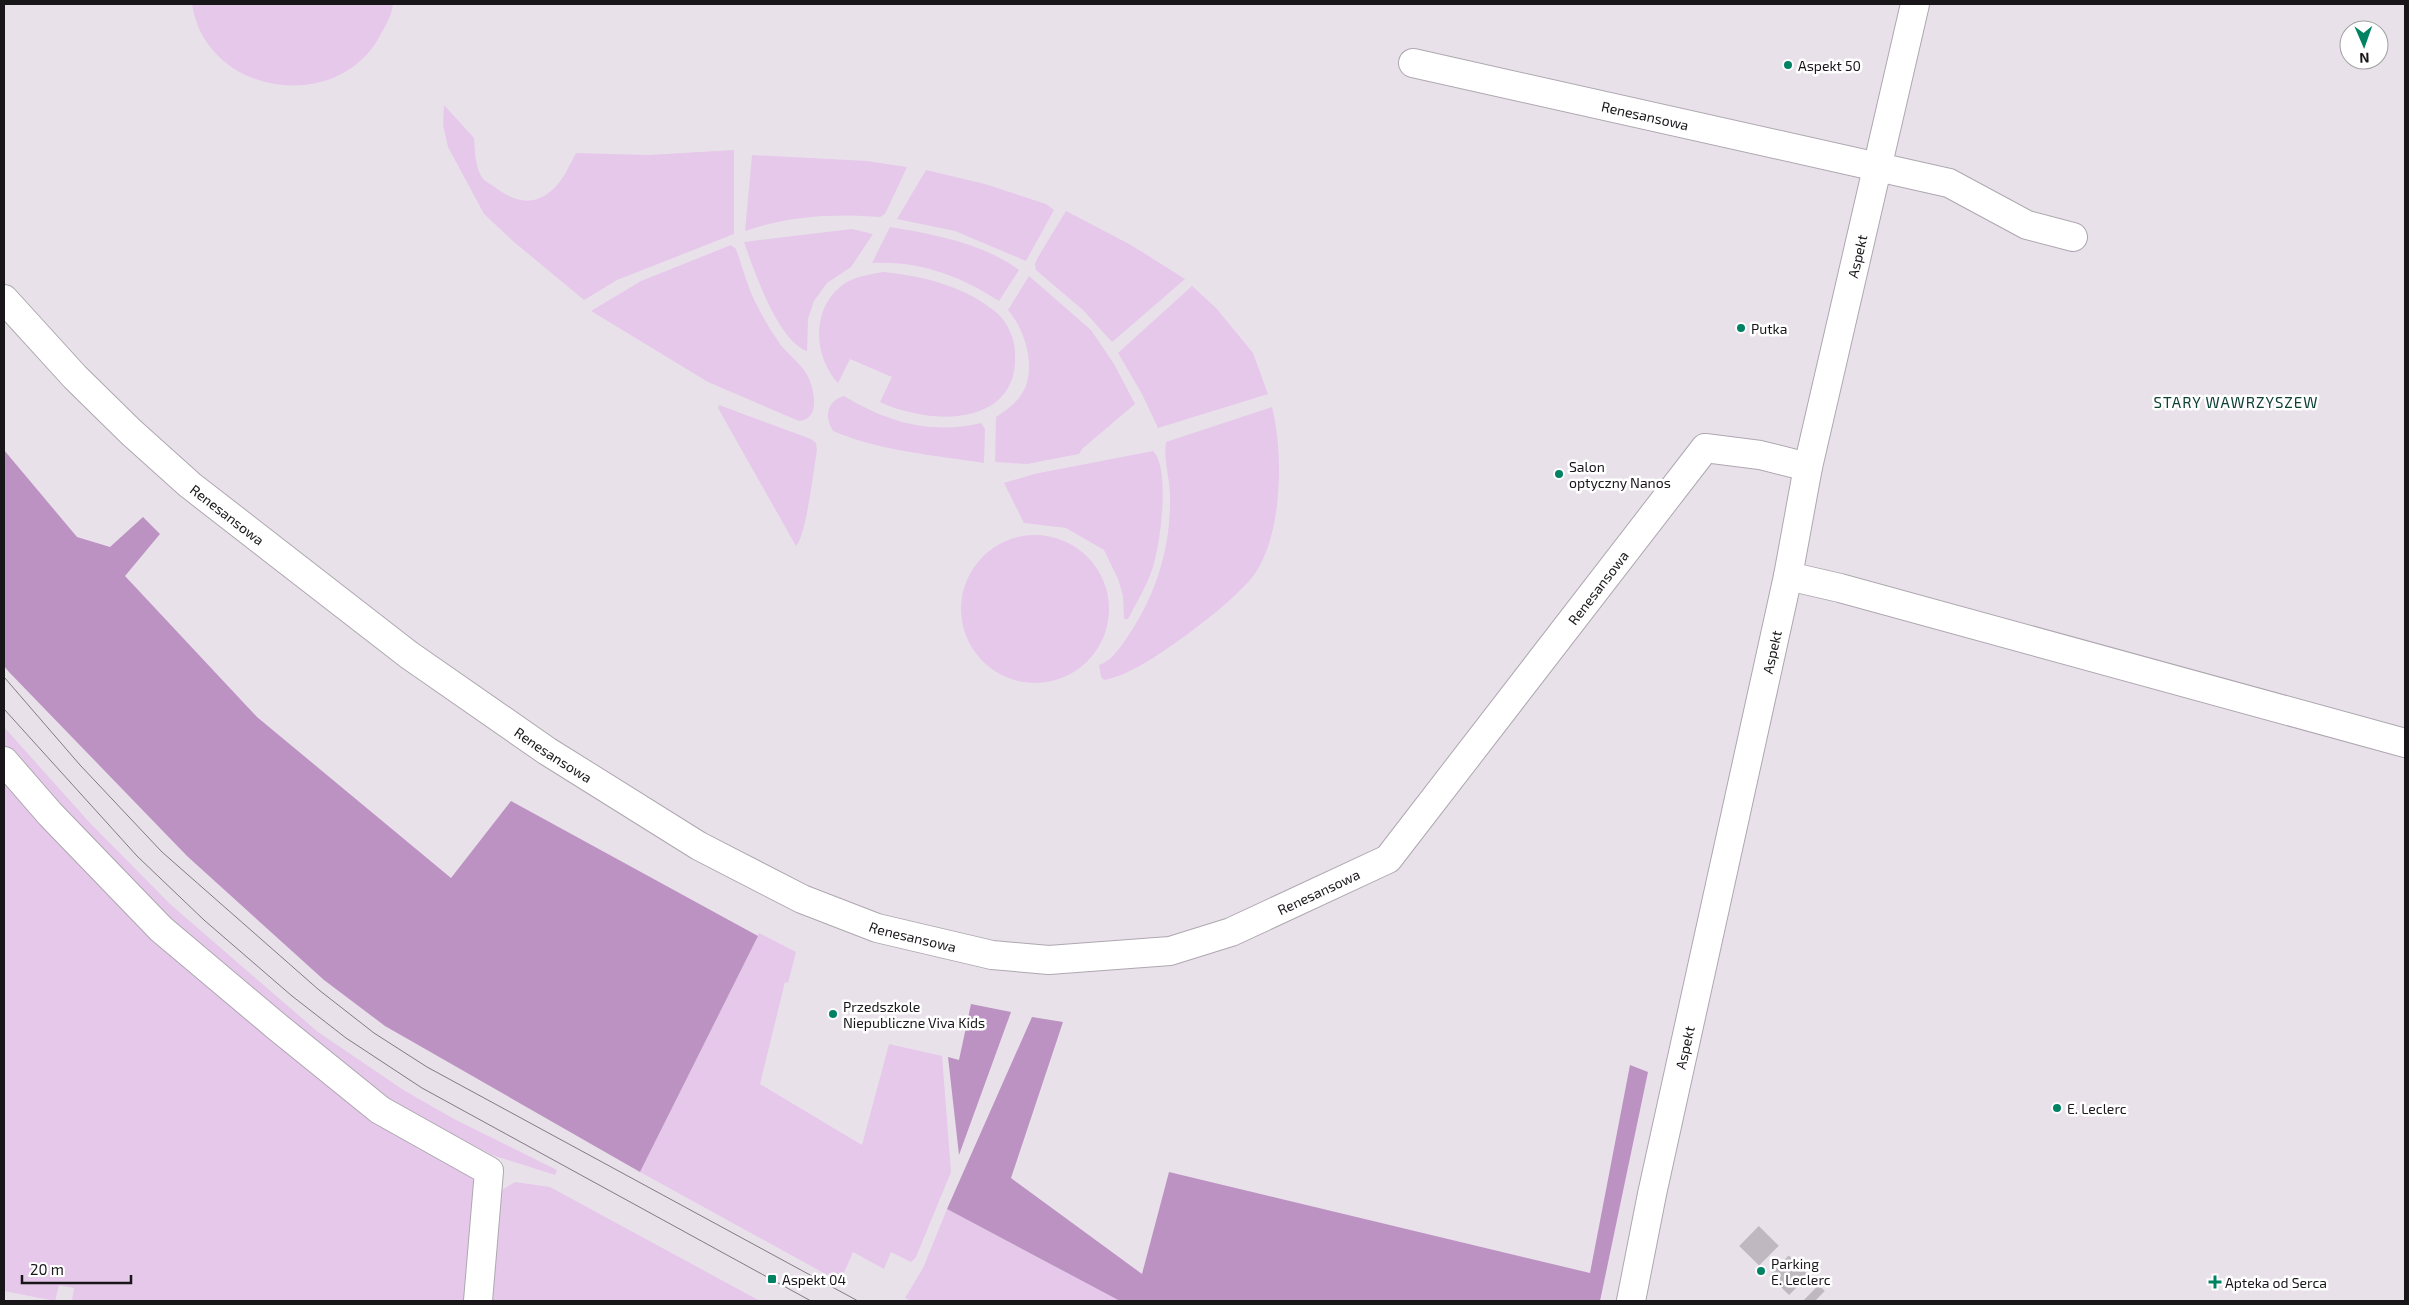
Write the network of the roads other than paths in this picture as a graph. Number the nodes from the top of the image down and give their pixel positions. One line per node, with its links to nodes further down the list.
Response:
1 (1915, 4): 3 (street, Aspekt)
2 (1413, 63): 3 (street, Renesansowa)
3 (1877, 168): 4 (street, Renesansowa); 6 (street, Aspekt)
4 (2073, 237)
5 (4, 299): 6 (street, Renesansowa)
6 (1808, 467): 7 (street, Aspekt)
7 (1788, 576): 8 (street); 11 (street, Aspekt)
8 (2405, 743)
9 (4, 761): 10 (street)
10 (478, 1301)
11 (1631, 1301)

